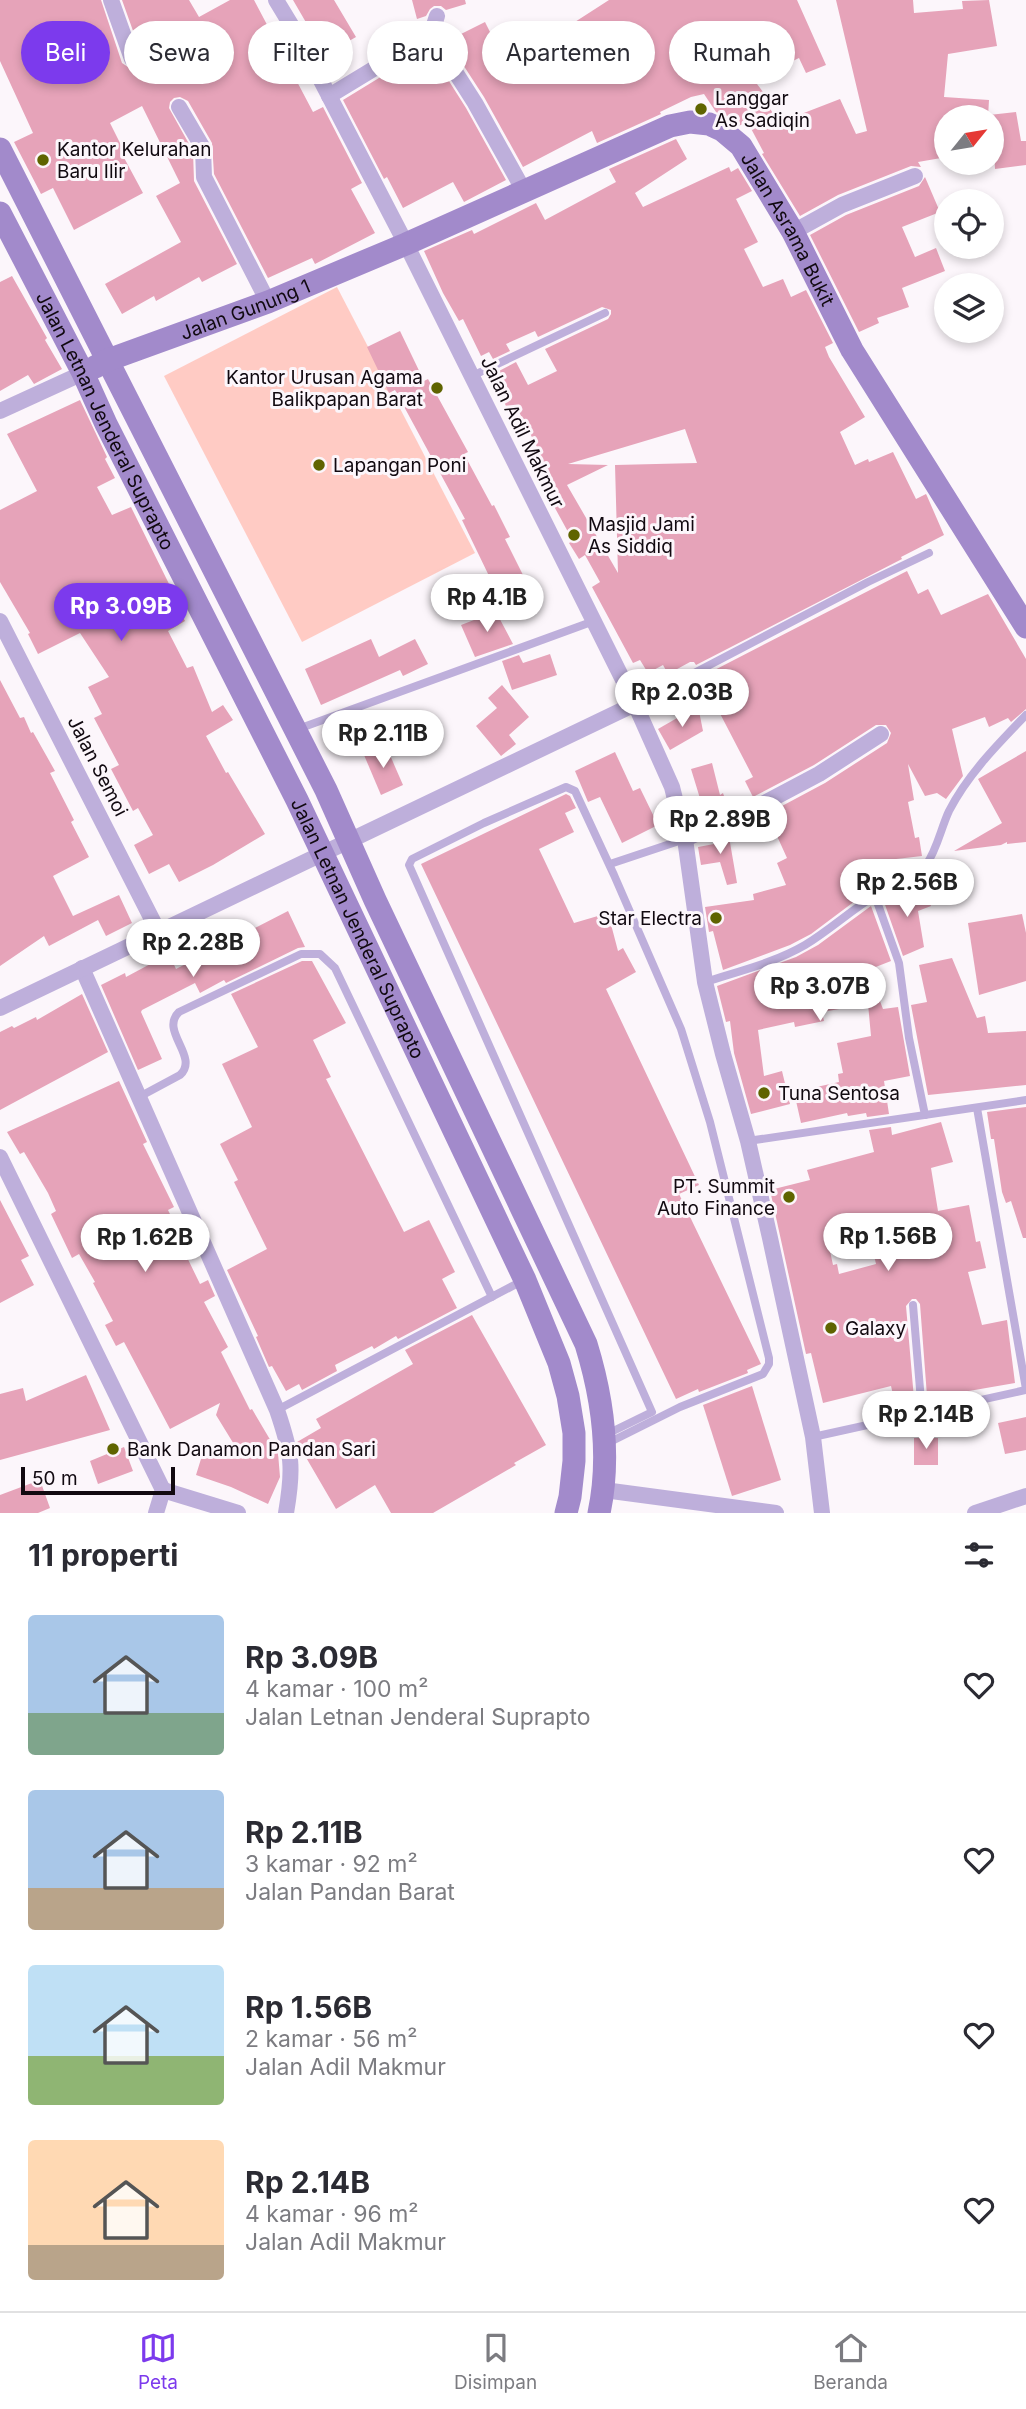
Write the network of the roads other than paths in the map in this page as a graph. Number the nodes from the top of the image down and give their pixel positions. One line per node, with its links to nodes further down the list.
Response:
1 (111, 0): 5 (street)
2 (276, 0): 8 (street, Jalan Adil Makmur)
3 (437, 16): 4 (street)
4 (435, 21)
5 (124, 37)
6 (367, 73): 8 (street)
7 (463, 84): 12 (street)
8 (329, 96): 15 (street, Jalan Adil Makmur)
9 (179, 107): 16 (street)
10 (0, 149): 18 (main road, Jalan Letnan Jenderal Suprapto)
11 (915, 176): 14 (street)
12 (524, 191): 14 (main road, Jalan Asrama Bukit); 15 (main road, Jalan Asrama Bukit)
13 (0, 213): 19 (main road, Jalan Letnan Jenderal Suprapto)
14 (793, 232): 25 (main road, Jalan Asrama Bukit)
15 (407, 244): 16 (main road, Jalan Gunung 1); 20 (street, Jalan Adil Makmur)
16 (268, 302): 18 (main road, Jalan Gunung 1)
17 (605, 313): 20 (lane)
18 (108, 360): 19 (main road, Jalan Gunung 1); 28 (main road, Jalan Letnan Jenderal Suprapto)
19 (83, 373): 21 (street); 32 (main road, Jalan Letnan Jenderal Suprapto)
20 (472, 376): 24 (street, Jalan Adil Makmur)
21 (0, 411)
22 (929, 553): 26 (lane)
23 (0, 621): 35 (street, Jalan Semoi)
24 (594, 621): 26 (street, Jalan Adil Makmur); 28 (lane)
25 (1026, 627)
26 (635, 704): 30 (street, Jalan Adil Makmur); 31 (street)
27 (1026, 715): 34 (lane)
28 (295, 730): 31 (main road, Jalan Letnan Jenderal Suprapto)
29 (881, 734): 30 (street)
30 (685, 839): 33 (lane); 37 (street, Jalan Adil Makmur)
31 (348, 841): 32 (street); 53 (main road, Jalan Letnan Jenderal Suprapto)
32 (322, 853): 35 (street); 45 (main road, Jalan Letnan Jenderal Suprapto)
33 (610, 864): 51 (lane); 51 (lane)
34 (874, 896): 37 (lane); 42 (lane)
35 (159, 931): 36 (street)
36 (82, 968): 38 (street); 39 (street)
37 (705, 982): 43 (street, Jalan Adil Makmur)
38 (0, 1008)
39 (139, 1097): 46 (lane); 49 (street)
40 (1026, 1100): 41 (lane)
41 (977, 1108): 42 (lane); 48 (lane)
42 (925, 1115): 43 (lane)
43 (748, 1141): 52 (street, Jalan Adil Makmur)
44 (0, 1157): 54 (street)
45 (525, 1280): 46 (lane); 60 (main road, Jalan Letnan Jenderal Suprapto)
46 (492, 1297): 49 (lane)
47 (913, 1305): 50 (lane)
48 (1026, 1390): 50 (lane)
49 (277, 1410): 59 (street)
50 (922, 1413): 52 (lane)
51 (653, 1416): 53 (lane)
52 (813, 1437): 63 (street, Jalan Adil Makmur)
53 (605, 1439): 55 (main road, Jalan Letnan Jenderal Suprapto)
54 (163, 1490): 57 (street); 58 (street)
55 (604, 1490): 61 (main road, Jalan Letnan Jenderal Suprapto); 62 (street)
56 (1026, 1496): 64 (street)
57 (156, 1513)
58 (238, 1513)
59 (286, 1513)
60 (566, 1513)
61 (599, 1513)
62 (776, 1513)
63 (822, 1513)
64 (975, 1513)

